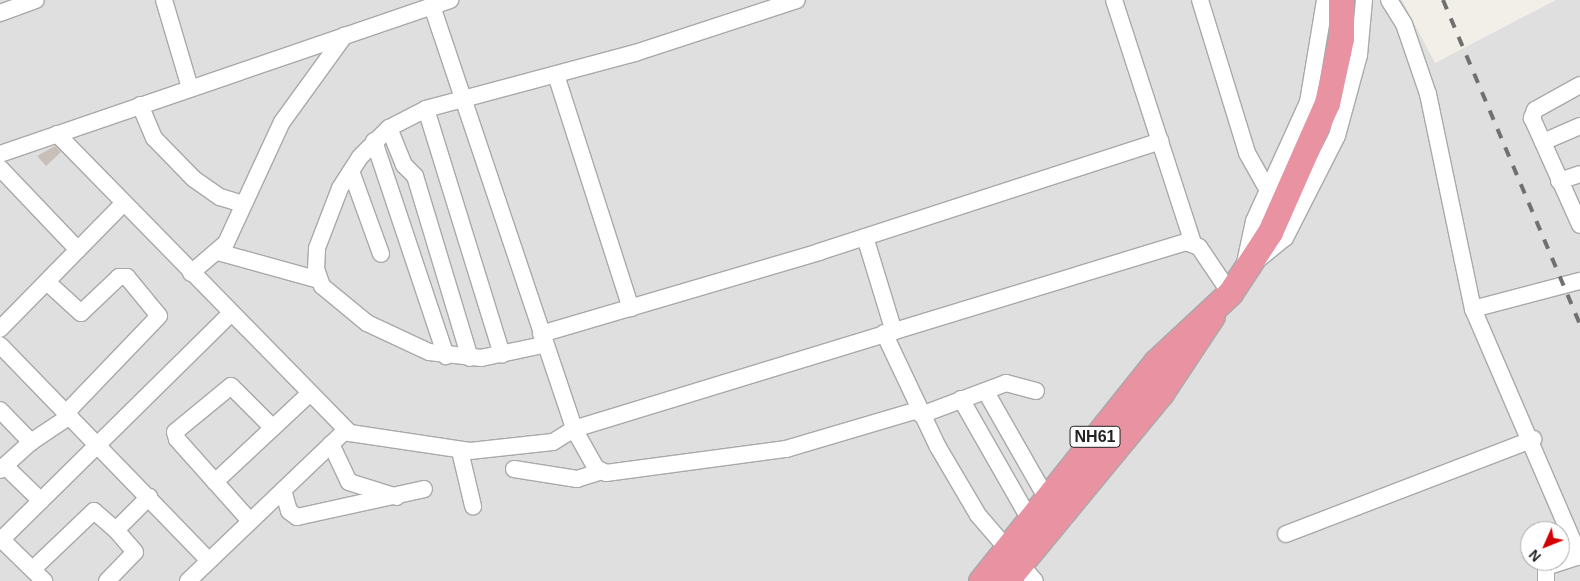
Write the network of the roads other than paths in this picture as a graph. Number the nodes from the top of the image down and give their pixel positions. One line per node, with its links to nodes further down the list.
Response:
1 (36, 0): 12 (street)
2 (164, 0): 16 (street)
3 (450, 0): 11 (street)
4 (1114, 0): 24 (street)
5 (1200, 0): 31 (street)
6 (1325, 0): 31 (street)
7 (1341, 0): 44 (highway, NH61)
8 (1364, 0): 44 (street)
9 (1389, 0): 46 (street)
10 (788, 1): 14 (street)
11 (429, 4): 13 (street); 17 (street)
12 (0, 13)
13 (345, 35): 16 (street); 33 (street)
14 (556, 74): 17 (street); 45 (street)
15 (1580, 85): 25 (street)
16 (190, 88): 18 (street)
17 (463, 100): 19 (street); 50 (street)
18 (140, 105): 22 (street); 33 (street)
19 (426, 109): 21 (street); 52 (street)
20 (1580, 126): 25 (street)
21 (389, 128): 23 (street); 54 (street)
22 (57, 134): 26 (street); 32 (street)
23 (374, 141): 28 (street); 53 (street)
24 (1160, 141): 35 (street); 36 (street)
25 (1543, 142): 30 (street)
26 (0, 154)
27 (0, 168): 37 (street)
28 (351, 171): 39 (street); 41 (street)
29 (1580, 174): 30 (street)
30 (1559, 182): 34 (street)
31 (1269, 192): 44 (street)
32 (124, 203): 37 (street); 40 (street)
33 (243, 204): 38 (street)
34 (1580, 224)
35 (865, 237): 45 (street); 49 (street)
36 (1193, 243): 44 (street); 49 (street)
37 (78, 250): 43 (street)
38 (218, 252): 40 (street); 41 (street)
39 (381, 254)
40 (191, 273): 47 (street)
41 (318, 280): 53 (street)
42 (1580, 281): 46 (street)
43 (47, 282): 48 (street); 61 (street)
44 (1231, 290): 78 (highway, NH61); 88 (highway, NH61)
45 (631, 308): 50 (street)
46 (1473, 310): 65 (street)
47 (230, 314): 57 (street); 68 (street)
48 (0, 329)
49 (889, 333): 60 (street); 63 (street)
50 (542, 340): 52 (street); 63 (street)
51 (0, 345): 61 (street)
52 (502, 355): 54 (street)
53 (446, 356): 54 (street)
54 (470, 358)
55 (986, 392): 56 (street); 58 (street); 78 (street)
56 (1036, 392)
57 (309, 394): 62 (street); 64 (street)
58 (961, 399): 60 (street); 81 (street)
59 (0, 410): 66 (street)
60 (920, 412): 72 (street); 88 (street)
61 (68, 414): 66 (street); 68 (street)
62 (273, 428): 73 (street); 73 (street)
63 (574, 429): 69 (street); 72 (street)
64 (345, 431): 67 (street); 69 (street)
65 (1532, 439): 84 (street); 86 (street)
66 (31, 442): 70 (street)
67 (331, 444): 75 (street); 77 (street)
68 (100, 446): 76 (street); 79 (street)
69 (460, 451): 80 (street)
70 (2, 468): 79 (street)
71 (514, 469): 72 (street)
72 (600, 472)
73 (215, 482): 82 (street)
74 (424, 489): 77 (street)
75 (283, 490): 77 (street); 82 (street)
76 (149, 497): 83 (street); 87 (street)
77 (397, 497)
78 (1046, 497): 81 (highway, NH61)
79 (41, 501): 85 (street)
80 (473, 506)
81 (1029, 518): 88 (highway, NH61)
82 (250, 521): 87 (street)
83 (116, 530): 89 (street); 90 (street)
84 (1286, 534)
85 (1, 539): 89 (street)
86 (1580, 557): 94 (street)
87 (208, 560): 91 (street)
88 (1021, 563): 92 (highway, NH61); 93 (highway, NH61)
89 (38, 575)
90 (107, 581)
91 (188, 581)
92 (981, 581)
93 (1006, 581)
94 (1546, 581)

